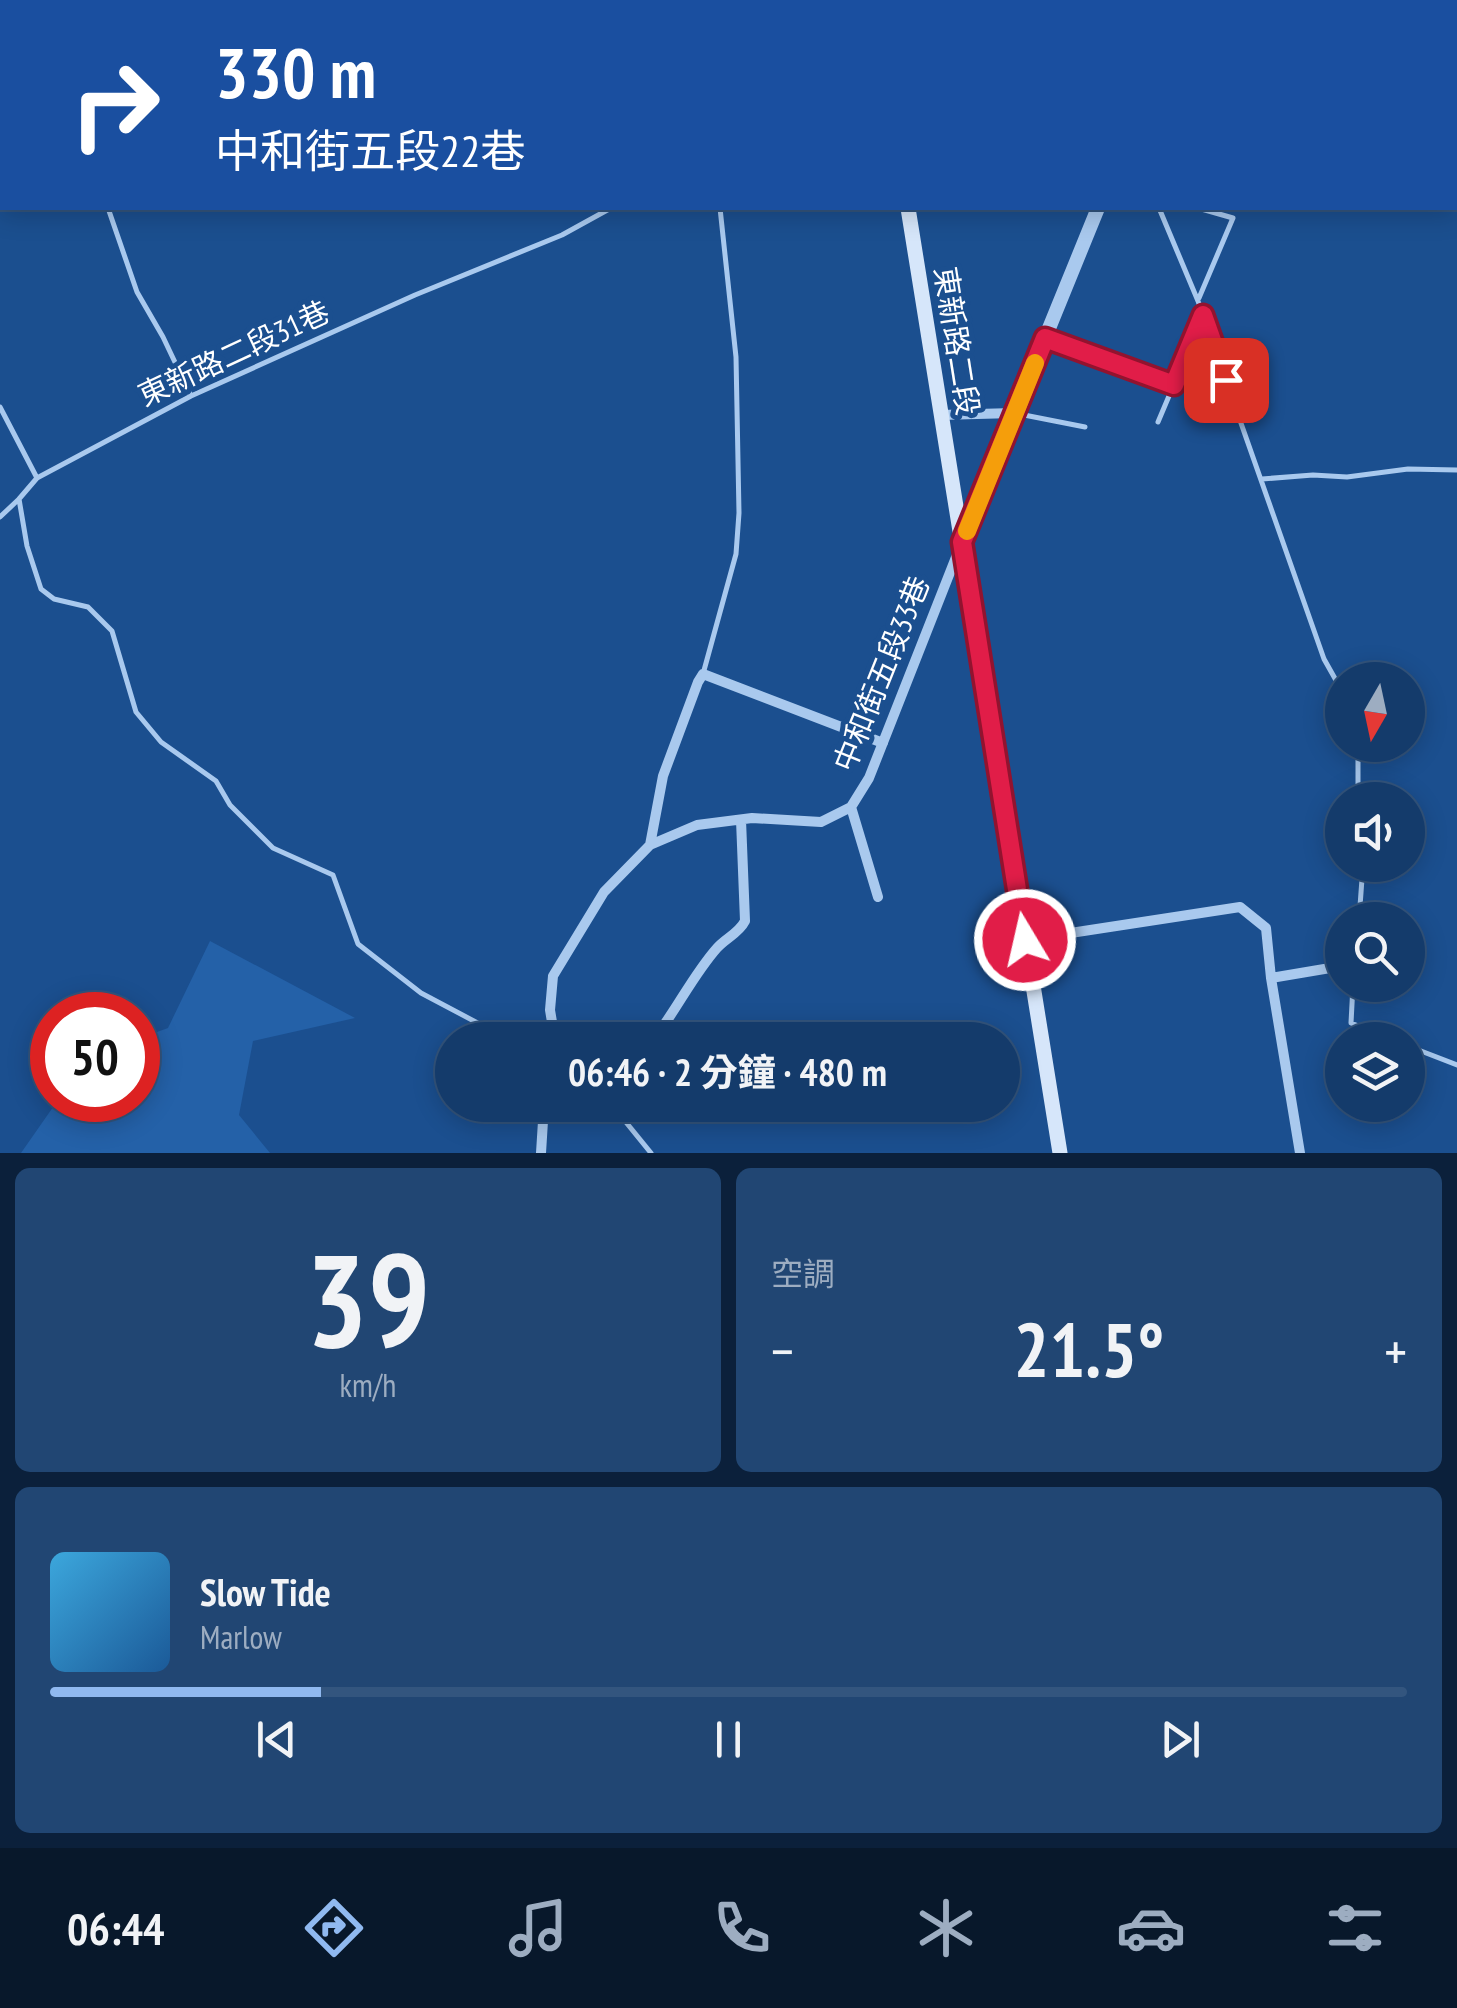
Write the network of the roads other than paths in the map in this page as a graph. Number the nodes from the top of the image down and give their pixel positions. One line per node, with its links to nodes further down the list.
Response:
1 (109, 210): 12 (lane)
2 (607, 210): 12 (lane, 東新路二段31巷)
3 (720, 210): 25 (lane)
4 (908, 210): 15 (main road, 東新路二段)
5 (1097, 210): 10 (street)
6 (1159, 210): 8 (lane)
7 (1205, 210): 8 (lane)
8 (1198, 301): 9 (lane)
9 (1203, 315): 11 (lane); 20 (lane)
10 (1045, 338): 11 (lane); 14 (street)
11 (1174, 385): 16 (lane)
12 (192, 396): 19 (lane, 東新路二段31巷)
13 (0, 407): 19 (lane)
14 (1014, 413): 15 (street); 17 (lane); 23 (street)
15 (940, 415): 23 (main road, 東新路二段)
16 (1158, 422)
17 (1085, 427)
18 (1457, 470): 20 (lane)
19 (37, 478): 21 (lane, 東新路二段31巷)
20 (1262, 479): 24 (lane)
21 (19, 499): 22 (lane, 東新路二段31巷); 34 (lane)
22 (0, 517)
23 (962, 542): 26 (street, 中和街五段33巷); 31 (main road, 東新路二段)
24 (1326, 662)
25 (703, 674): 26 (street); 29 (street)
26 (883, 743): 27 (street, 中和街五段33巷)
27 (851, 807): 28 (street, 中和街五段33巷); 30 (street)
28 (741, 820): 29 (street, 中和街五段33巷); 36 (street)
29 (650, 845): 35 (street, 中和街五段33巷)
30 (878, 897)
31 (1025, 940): 33 (street); 43 (main road, 東新路二段)
32 (1325, 969): 33 (street)
33 (1271, 978): 44 (street)
34 (475, 1022)
35 (552, 1022)
36 (668, 1022)
37 (1425, 1053): 38 (lane)
38 (1457, 1066)
39 (543, 1122): 41 (street)
40 (626, 1122): 42 (lane)
41 (540, 1153)
42 (651, 1153)
43 (1060, 1153)
44 (1300, 1153)

